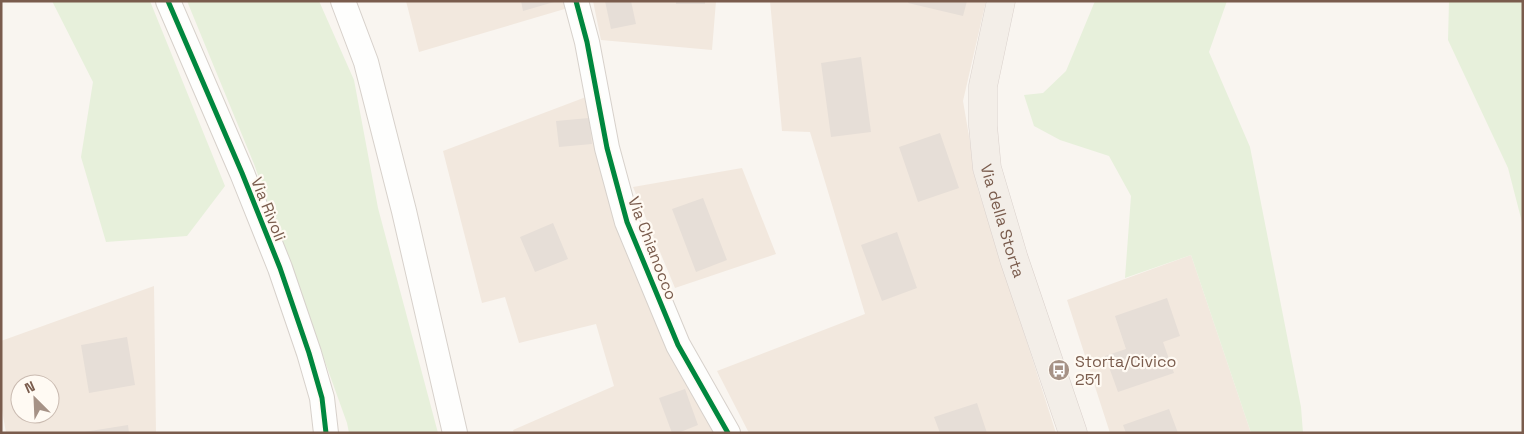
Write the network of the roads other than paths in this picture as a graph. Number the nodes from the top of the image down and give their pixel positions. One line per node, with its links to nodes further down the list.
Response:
1 (168, 1): 5 (street, Via Rivoli)
2 (343, 1): 6 (street)
3 (576, 1): 7 (street, Via Chianocco)
4 (1001, 1): 8 (main road, Via della Storta)
5 (326, 433)
6 (455, 433)
7 (728, 433)
8 (1073, 433)

